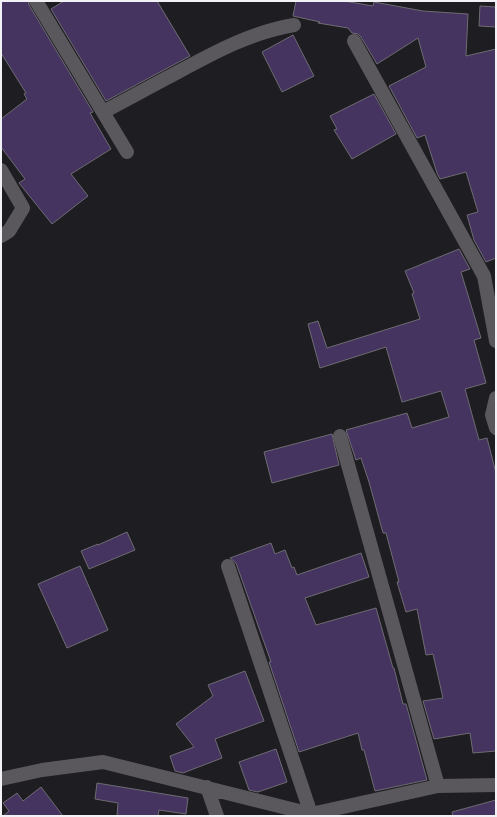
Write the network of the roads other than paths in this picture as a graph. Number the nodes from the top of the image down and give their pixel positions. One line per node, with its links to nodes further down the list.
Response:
1 (36, 1): 4 (street)
2 (294, 25): 4 (street)
3 (354, 41): 8 (street)
4 (103, 112): 5 (street)
5 (127, 152)
6 (1, 170): 7 (street)
7 (1, 236)
8 (496, 341)
9 (496, 398): 10 (street)
10 (496, 428)
11 (340, 436): 15 (street)
12 (228, 566): 17 (street)
13 (1, 779): 16 (street)
14 (496, 785): 15 (street)
15 (438, 786): 17 (street)
16 (207, 787): 17 (street); 18 (street)
17 (311, 814)
18 (217, 816)

